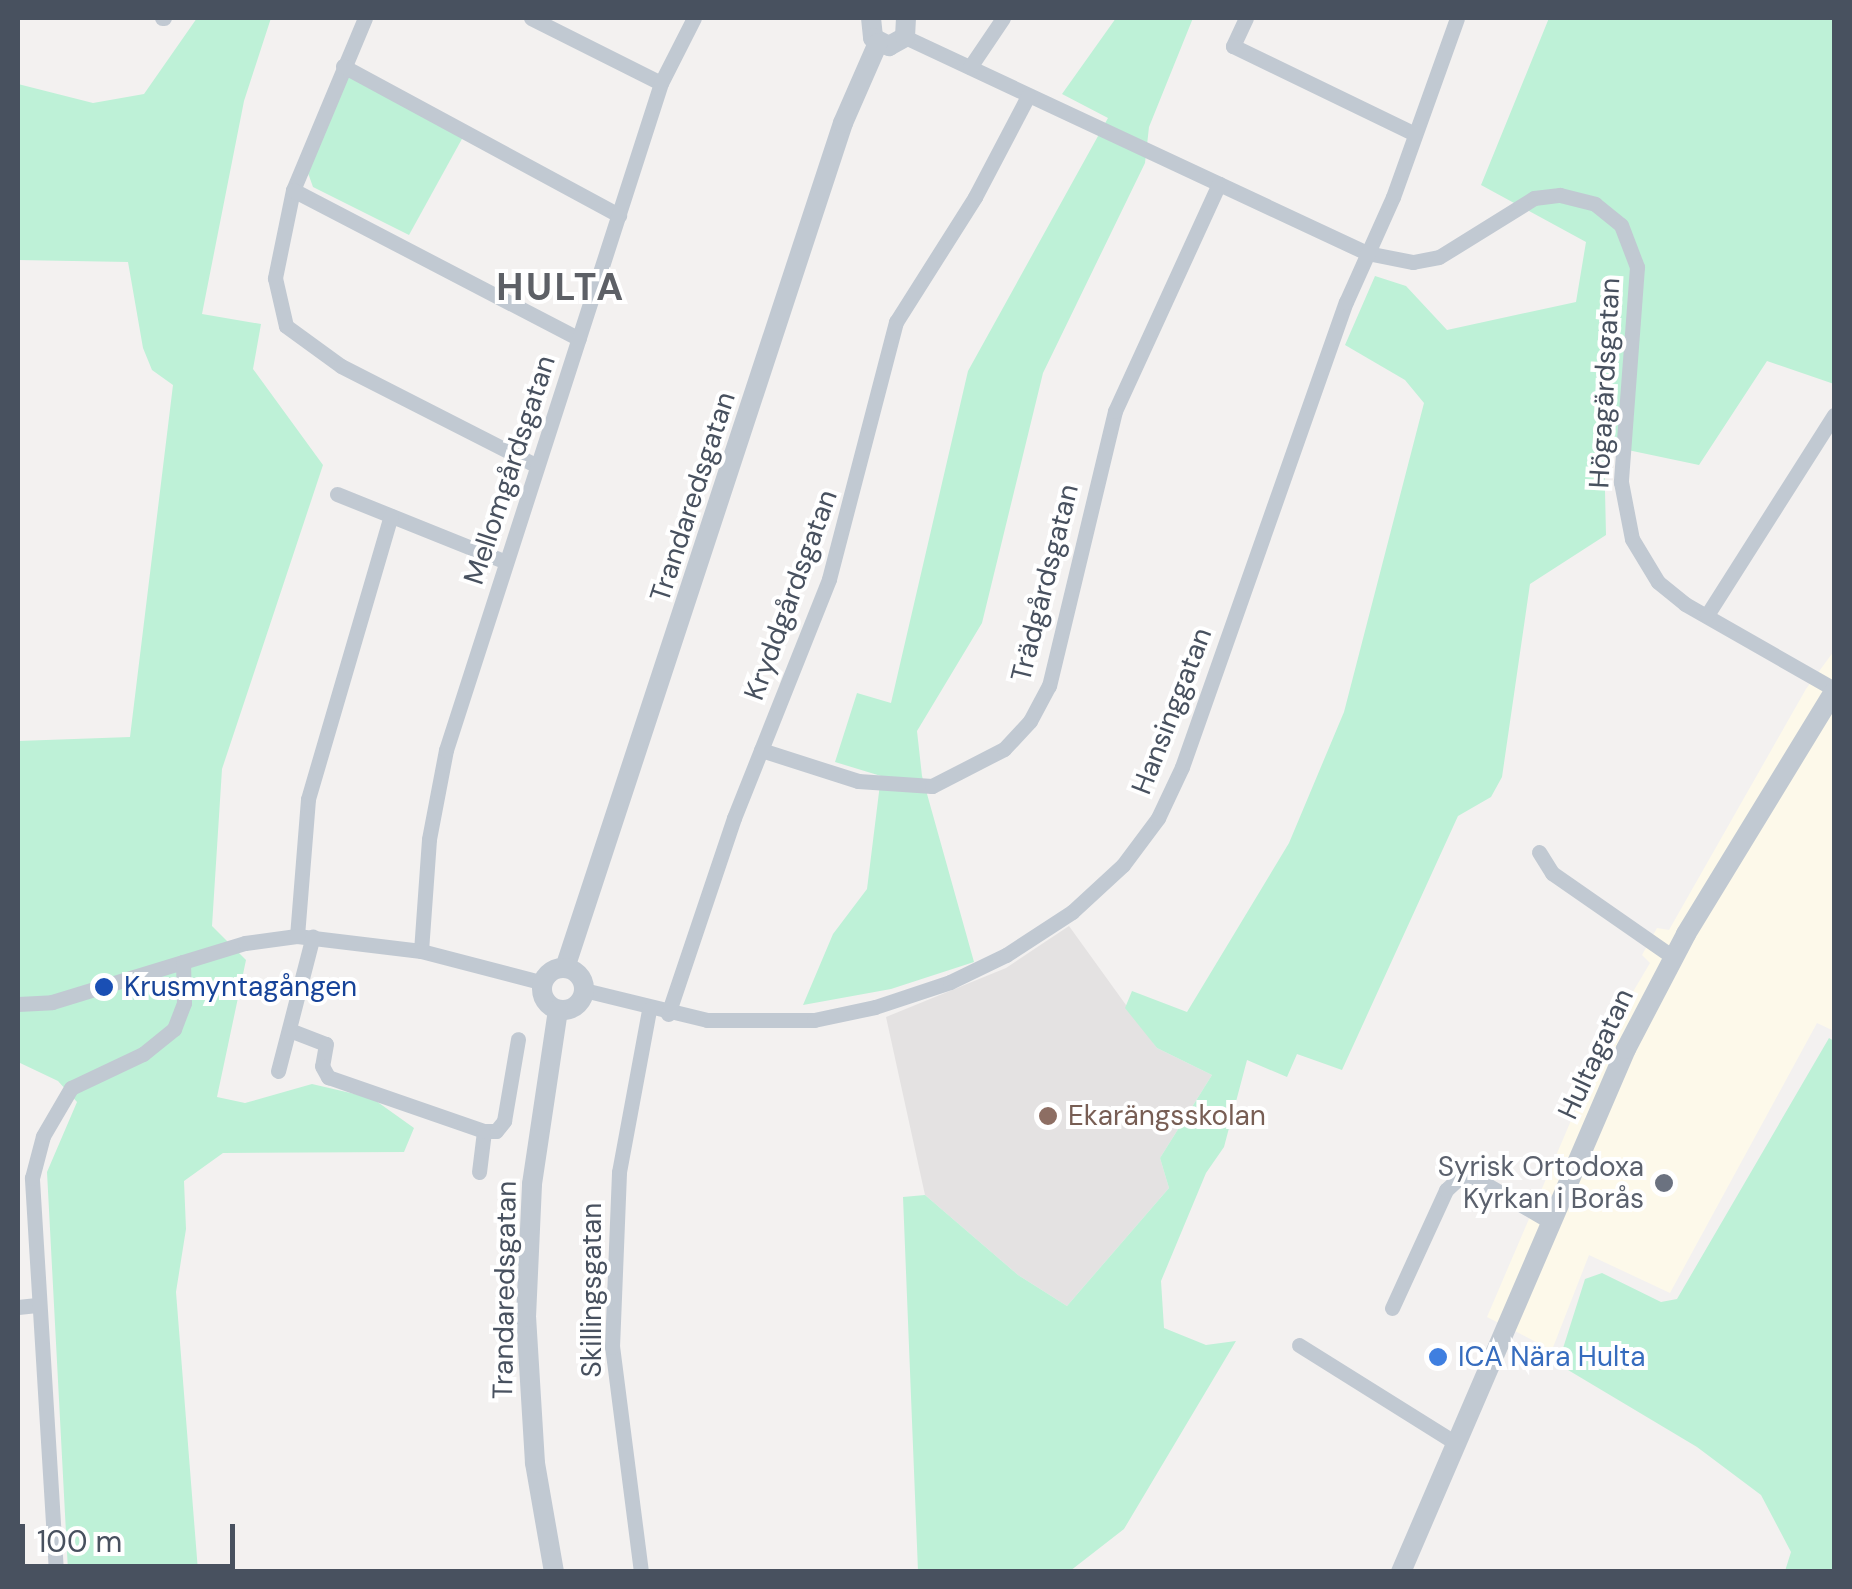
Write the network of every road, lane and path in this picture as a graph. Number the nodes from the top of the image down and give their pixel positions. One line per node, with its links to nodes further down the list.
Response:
1 (365, 18): 10 (street)
2 (530, 18): 12 (street)
3 (694, 18): 12 (street, Mellomgårdsgatan)
4 (870, 18): 9 (street)
5 (1003, 18): 11 (street)
6 (1246, 18): 14 (street)
7 (1456, 18): 14 (street, Hansinggatan)
8 (906, 27): 9 (street); 11 (street, Högagärdsgatan)
9 (878, 43): 33 (street, Trandaredsgatan)
10 (343, 66): 16 (street); 17 (street)
11 (970, 67): 13 (street, Högagärdsgatan)
12 (661, 83): 17 (street, Mellomgårdsgatan)
13 (1028, 96): 15 (street, Högagärdsgatan); 27 (street, Kryddgårdsgatan)
14 (1415, 134): 18 (street, Hansinggatan)
15 (1219, 184): 18 (street, Högagärdsgatan); 27 (street, Trädgårdsgatan)
16 (294, 190): 19 (street); 21 (street)
17 (618, 215): 19 (street, Mellomgårdsgatan)
18 (1368, 253): 25 (street, Högagärdsgatan); 39 (street, Hansinggatan)
19 (579, 339): 21 (street, Mellomgårdsgatan)
20 (1834, 415): 25 (street)
21 (537, 466): 24 (street, Mellomgårdsgatan)
22 (337, 494): 23 (street)
23 (391, 516): 24 (street); 29 (street)
24 (506, 562): 30 (street, Mellomgårdsgatan)
25 (1708, 615): 26 (street, Högagärdsgatan)
26 (1834, 691): 31 (street, Hultagatan)
27 (761, 750): 39 (street, Kryddgårdsgatan)
28 (1538, 852): 31 (street)
29 (305, 936): 30 (street); 32 (street); 40 (street)
30 (421, 951): 34 (street)
31 (1673, 957): 45 (street, Hultagatan)
32 (183, 962): 36 (street); 46 (street)
33 (566, 968): 34 (street); 35 (street)
34 (544, 983): 37 (street)
35 (584, 990): 37 (street); 38 (street, Hansinggatan)
36 (18, 1004)
37 (558, 1010): 52 (street, Trandaredsgatan)
38 (650, 1010): 39 (street, Hansinggatan); 53 (street, Skillingsgatan)
39 (668, 1014)
40 (292, 1031): 42 (street); 43 (street)
41 (518, 1039): 43 (street)
42 (278, 1071)
43 (484, 1131): 44 (street)
44 (479, 1172)
45 (1549, 1221): 48 (street); 50 (street, Hultagatan)
46 (38, 1305): 47 (street); 51 (street)
47 (18, 1307)
48 (1392, 1308)
49 (1299, 1345): 50 (street)
50 (1456, 1443): 54 (street, Hultagatan)
51 (56, 1572)
52 (554, 1572)
53 (641, 1572)
54 (1401, 1572)

